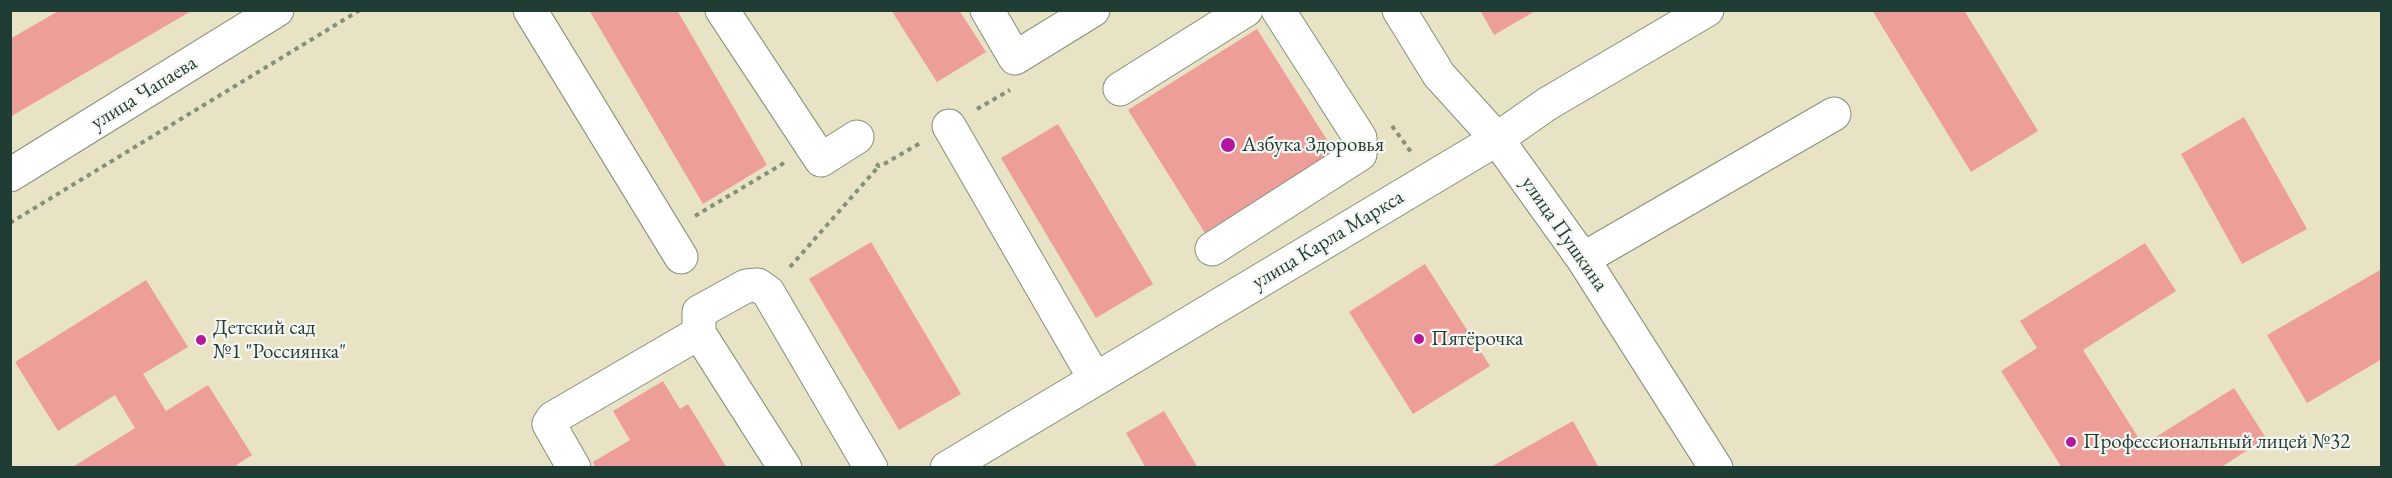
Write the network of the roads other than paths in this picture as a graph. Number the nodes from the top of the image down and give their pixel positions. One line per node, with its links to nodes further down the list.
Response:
1 (277, 10): 15 (street, улица Чапаева)
2 (530, 10): 16 (street)
3 (722, 10): 13 (street)
4 (987, 10): 5 (street)
5 (1093, 10)
6 (1246, 10): 10 (street)
7 (1278, 10): 17 (street)
8 (1399, 10): 14 (street, улица Пушкина)
9 (1707, 10): 14 (street, улица Карла Маркса)
10 (1120, 89)
11 (1834, 114): 18 (street)
12 (949, 126): 20 (street)
13 (857, 137)
14 (1497, 139): 18 (street, улица Пушкина); 20 (street, улица Карла Маркса)
15 (10, 175)
16 (674, 245)
17 (1212, 249)
18 (1583, 259): 21 (street, улица Пушкина)
19 (699, 333): 22 (street); 23 (street); 24 (street)
20 (1095, 380): 25 (street, улица Карла Маркса)
21 (1707, 464)
22 (574, 468)
23 (785, 468)
24 (871, 468)
25 (947, 468)

